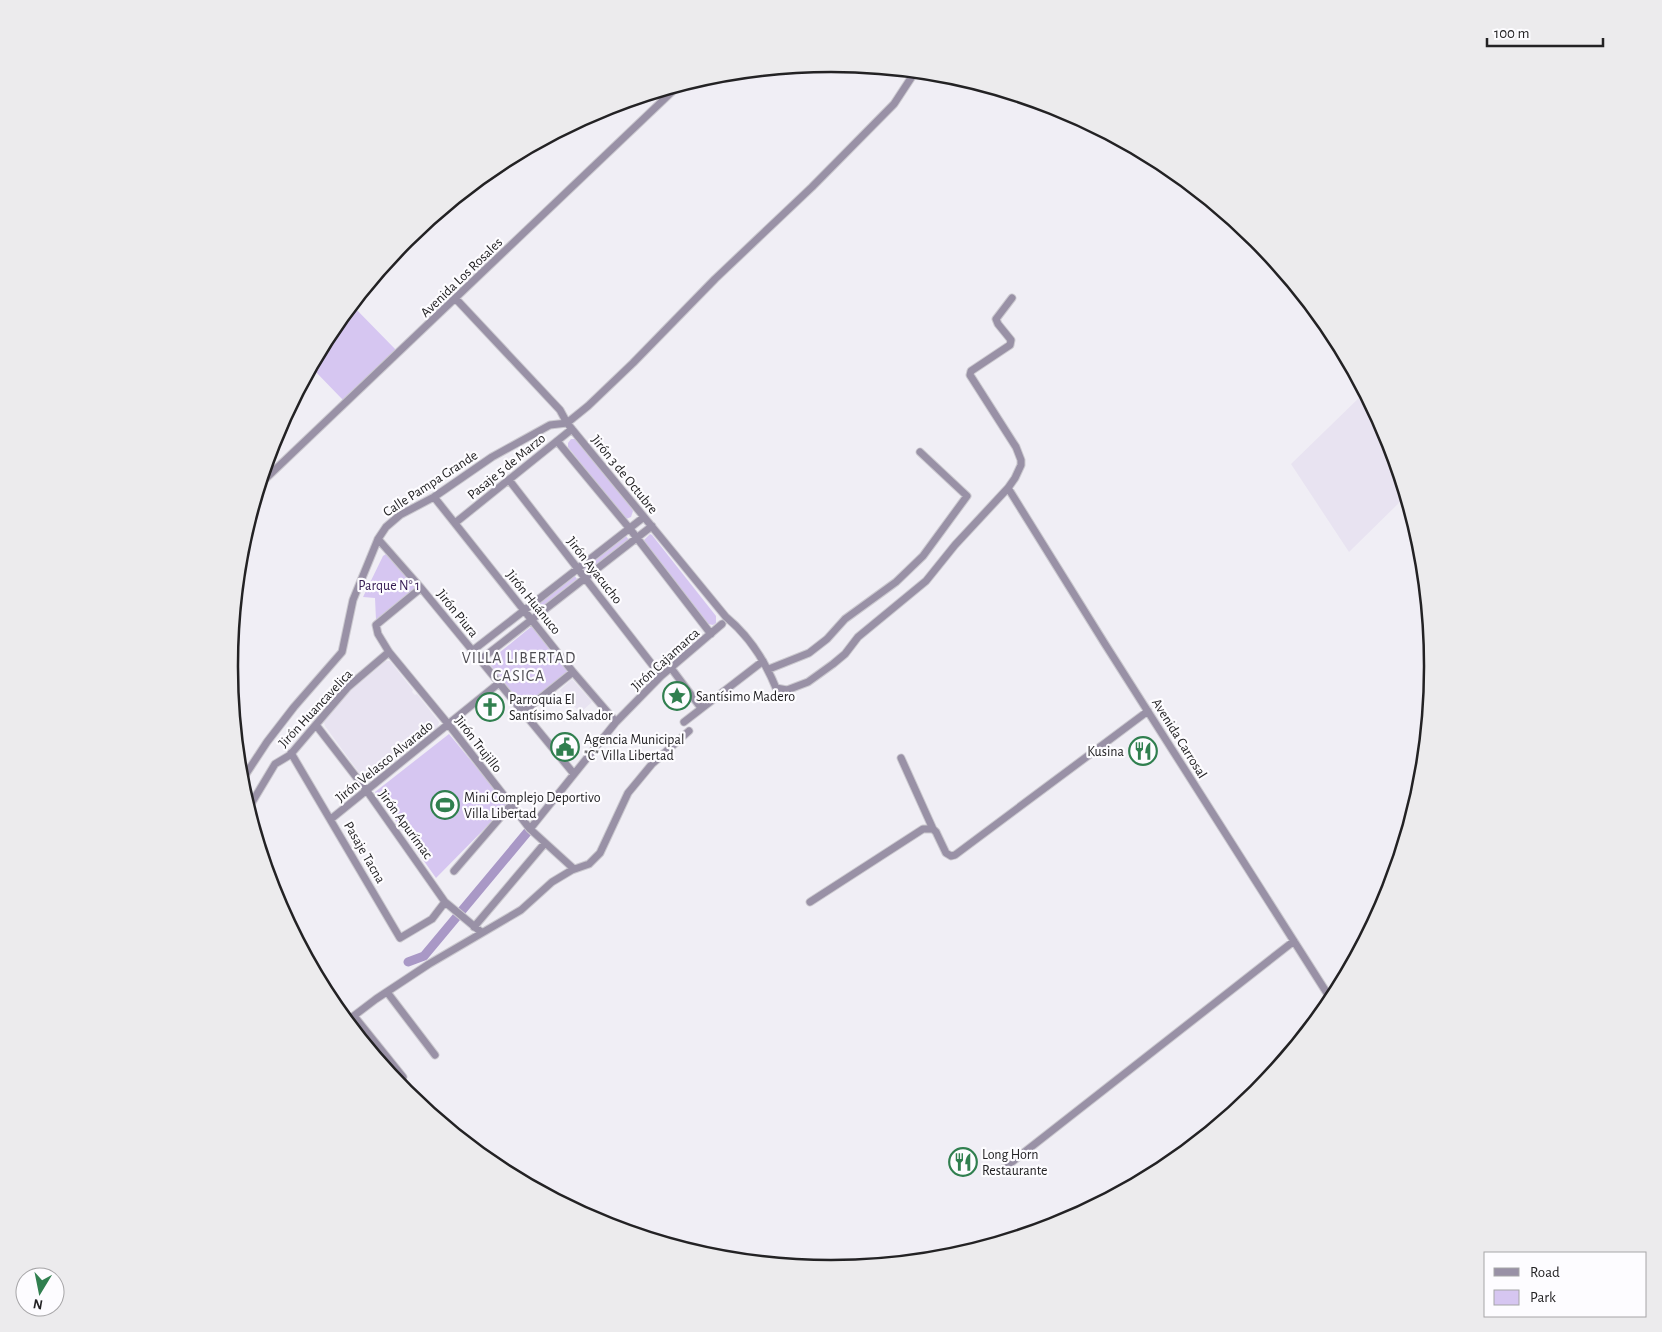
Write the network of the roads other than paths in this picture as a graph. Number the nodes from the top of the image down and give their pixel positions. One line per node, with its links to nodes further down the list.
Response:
1 (911, 78): 5 (street)
2 (668, 96): 4 (street, Avenida Los Rosales)
3 (1012, 298): 11 (street)
4 (456, 299): 5 (street, Jirón 3 de Octubre); 9 (street, Avenida Los Rosales)
5 (567, 423): 6 (street, Jirón 3 de Octubre); 12 (street, Calle Pampa Grande)
6 (572, 429): 7 (street, Pasaje 5 de Marzo); 13 (street, Jirón 3 de Octubre)
7 (558, 441): 10 (street, Pasaje 5 de Marzo); 16 (street)
8 (920, 452): 31 (street)
9 (269, 476)
10 (509, 480): 14 (street, Pasaje 5 de Marzo); 19 (street, Jirón Ayacucho)
11 (1008, 488): 31 (street, Jirón 3 de Octubre); 36 (street, Avenida Carrosal)
12 (434, 497): 14 (street, Jirón Huánuco); 18 (street, Calle Pampa Grande)
13 (644, 517): 15 (street, Jirón 3 de Octubre); 16 (street)
14 (455, 523): 22 (street, Jirón Huánuco)
15 (652, 526): 17 (street); 29 (street, Jirón 3 de Octubre)
16 (630, 528): 17 (street); 19 (street)
17 (637, 538): 20 (street); 25 (street)
18 (378, 539): 21 (street, Jirón Piura); 45 (street, Calle Pampa Grande)
19 (577, 569): 20 (street, Jirón Ayacucho); 22 (street)
20 (585, 578): 23 (street); 33 (street, Jirón Ayacucho)
21 (421, 588): 26 (street, Jirón Piura); 27 (street, Jirón Trujillo)
22 (524, 610): 23 (street, Jirón Huánuco); 26 (street)
23 (532, 620): 28 (street); 32 (street, Jirón Huánuco)
24 (722, 624): 25 (street, Jirón Cajamarca)
25 (711, 634): 30 (street, Jirón Cajamarca)
26 (472, 651): 28 (street, Jirón Piura)
27 (389, 652): 40 (street, Jirón Huancavelica); 41 (street, Jirón Trujillo)
28 (480, 660): 34 (street, Jirón Piura)
29 (763, 661): 31 (street, Jirón 3 de Octubre); 35 (street)
30 (671, 668): 33 (street, Jirón Cajamarca); 35 (street)
31 (769, 670)
32 (573, 672): 37 (street); 38 (street, Jirón Huánuco)
33 (661, 676): 38 (street, Jirón Cajamarca)
34 (499, 683): 37 (street, Jirón Piura); 41 (street, Jirón Velasco Alvarado)
35 (701, 708): 39 (street)
36 (1148, 711): 52 (street); 60 (street, Avenida Carrosal)
37 (523, 712): 46 (street, Jirón Piura)
38 (616, 722): 46 (street, Jirón Cajamarca)
39 (684, 722)
40 (316, 725): 43 (street, Jirón Huancavelica); 47 (street, Jirón Apurímac)
41 (449, 725): 47 (street, Jirón Velasco Alvarado); 49 (street, Jirón Trujillo)
42 (689, 731): 54 (street)
43 (292, 753): 48 (street, Jirón Huancavelica); 50 (street, Pasaje Tacna)
44 (902, 758): 52 (street)
45 (247, 772)
46 (574, 774): 51 (street, Jirón Cajamarca)
47 (367, 791): 50 (street, Jirón Velasco Alvarado); 56 (street, Jirón Apurímac)
48 (253, 800)
49 (511, 805): 51 (street, Jirón Trujillo); 55 (street)
50 (331, 819): 56 (street, Pasaje Tacna)
51 (530, 829): 53 (street, Jirón Trujillo)
52 (933, 829): 57 (street)
53 (545, 843): 54 (street, Jirón Trujillo); 58 (street)
54 (574, 869): 59 (street)
55 (454, 871)
56 (445, 902): 58 (street, Jirón Apurímac)
57 (810, 902)
58 (474, 927): 59 (street, Jirón Apurímac)
59 (481, 932): 61 (street)
60 (1294, 941): 62 (street, Avenida Carrosal); 66 (street)
61 (387, 992): 63 (street); 64 (street)
62 (1326, 992)
63 (354, 1016): 65 (street)
64 (435, 1055)
65 (403, 1077)
66 (1003, 1169)

